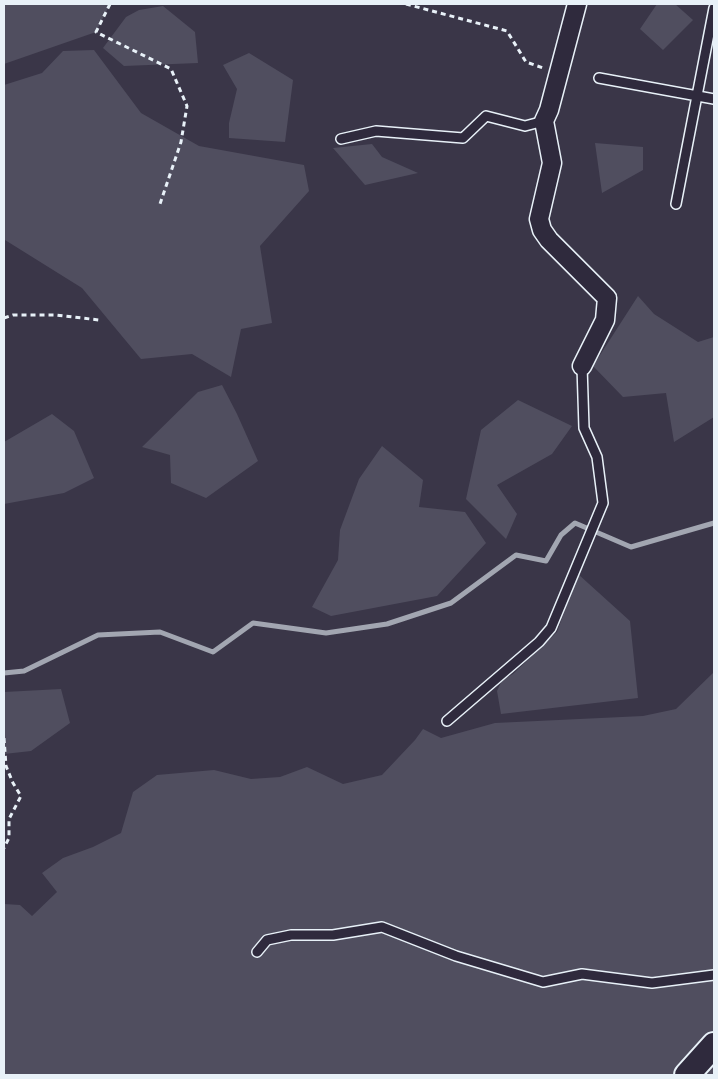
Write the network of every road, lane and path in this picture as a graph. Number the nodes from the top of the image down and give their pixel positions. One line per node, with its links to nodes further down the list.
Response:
1 (110, 4): 11 (path)
2 (406, 4): 5 (path)
3 (577, 4): 5 (street)
4 (714, 8): 7 (lane)
5 (558, 74): 9 (street)
6 (599, 78): 7 (lane)
7 (696, 96): 8 (lane); 12 (lane)
8 (714, 99)
9 (544, 121): 10 (lane); 15 (street)
10 (341, 139)
11 (160, 204)
12 (676, 204)
13 (4, 318): 14 (path)
14 (98, 320)
15 (582, 366): 16 (lane)
16 (447, 721)
17 (4, 738): 18 (path)
18 (4, 848)
19 (257, 952): 20 (lane)
20 (714, 975)
21 (714, 1045): 22 (main road)
22 (686, 1075)

